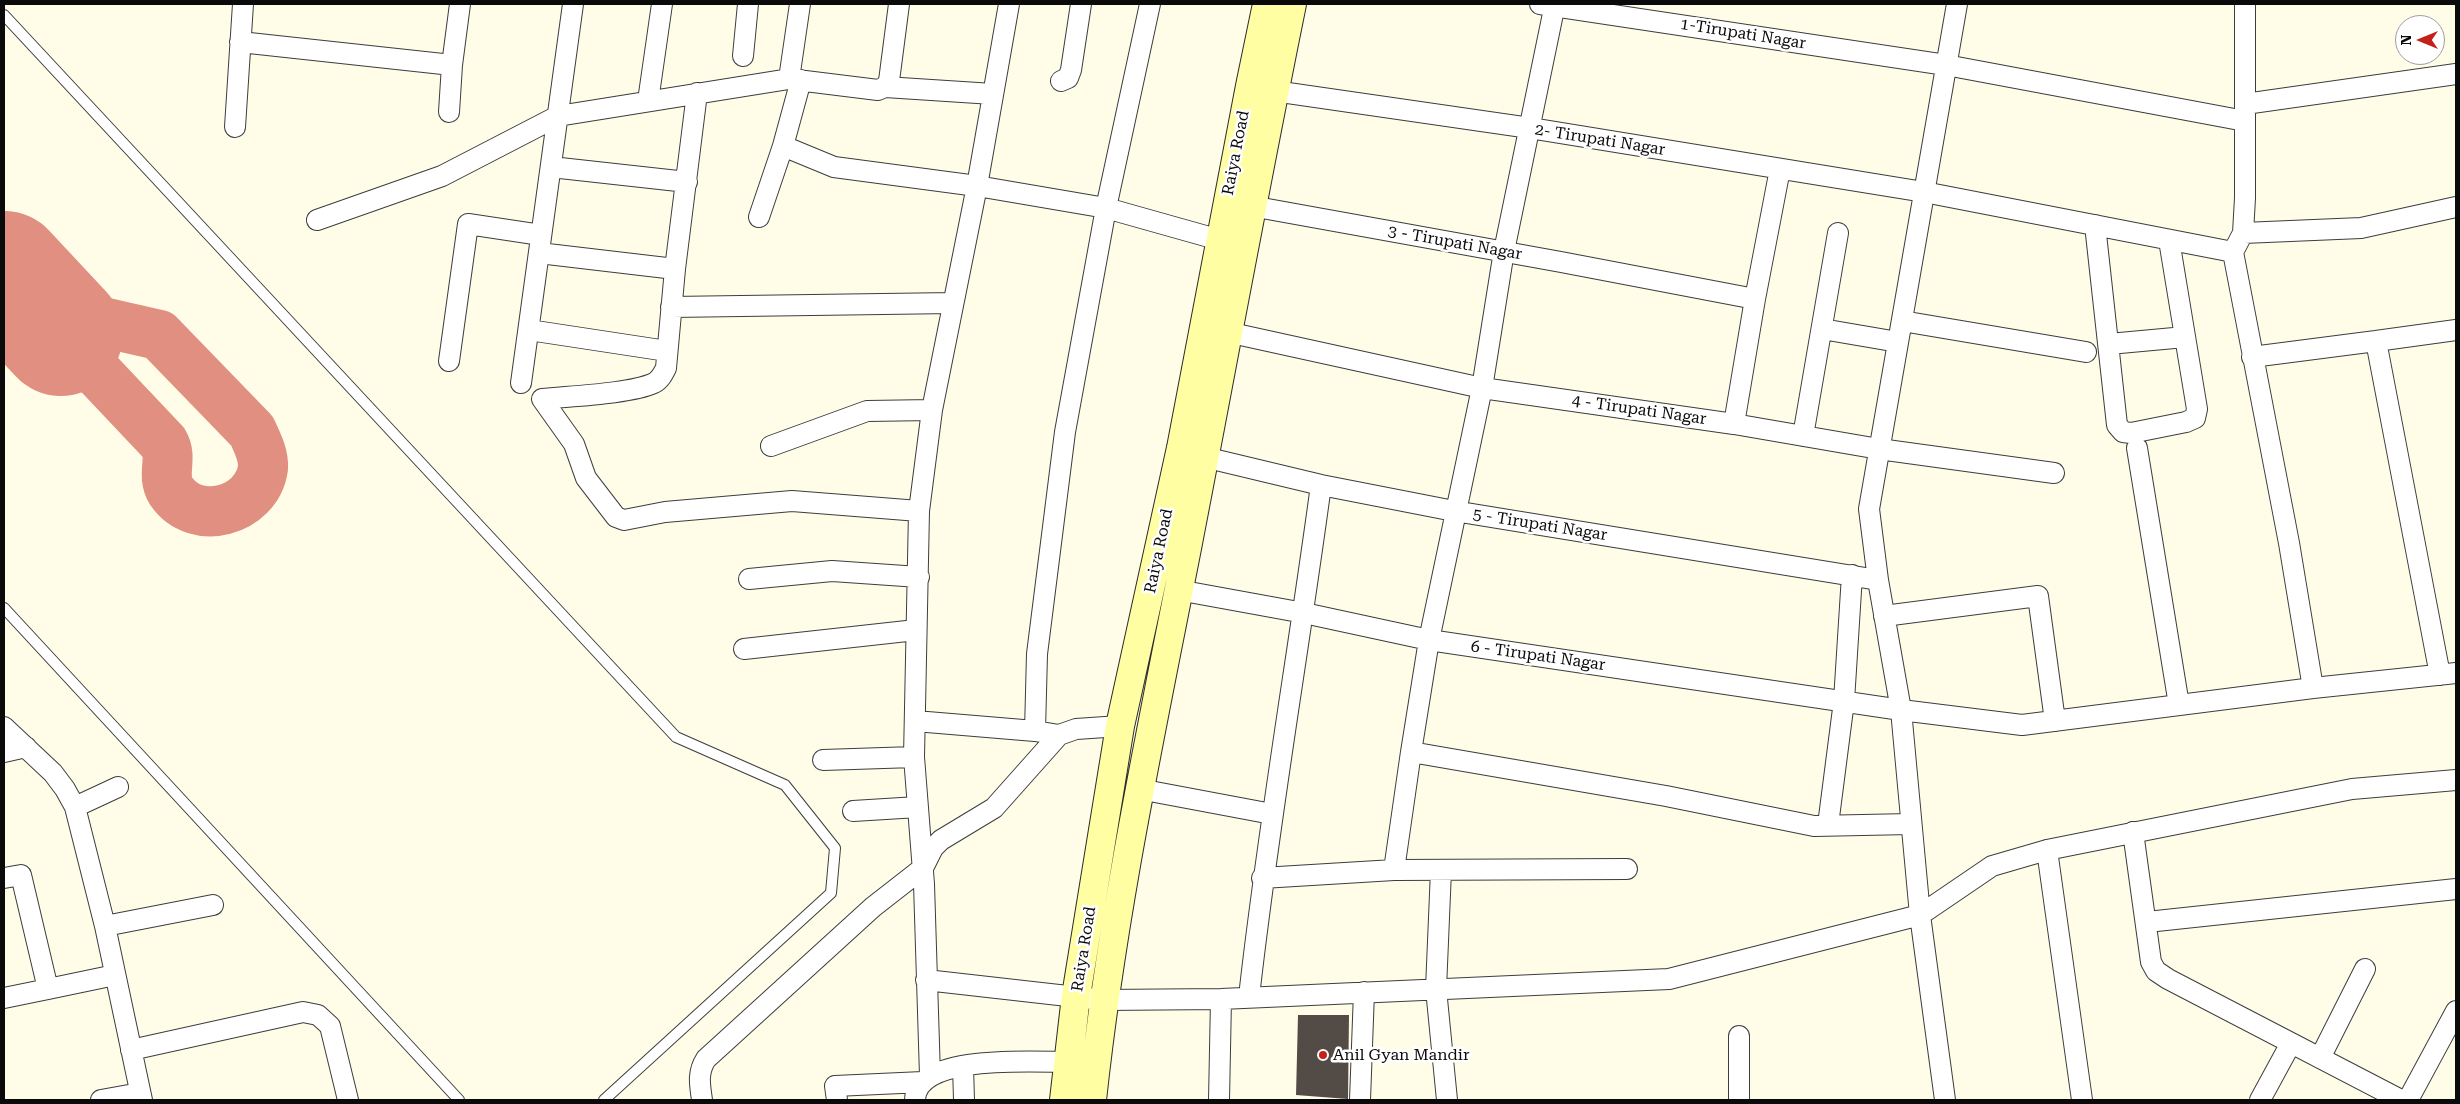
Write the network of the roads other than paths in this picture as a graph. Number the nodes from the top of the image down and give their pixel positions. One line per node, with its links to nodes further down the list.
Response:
1 (243, 4): 17 (street)
2 (460, 4): 19 (street)
3 (573, 4): 31 (street)
4 (662, 4): 28 (street)
5 (748, 4): 18 (street)
6 (800, 4): 22 (street)
7 (899, 4): 24 (street)
8 (1009, 4): 27 (street)
9 (1081, 4): 23 (street)
10 (1150, 4): 42 (street)
11 (1268, 4): 49 (street, Raiya Road)
12 (1292, 4): 25 (street, Raiya Road)
13 (1550, 4): 20 (street, 1-Tirupati Nagar); 33 (street)
14 (1957, 4): 20 (street)
15 (2245, 4): 30 (street)
16 (4, 15): 155 (lane)
17 (240, 42): 19 (street); 32 (street)
18 (743, 56)
19 (452, 65): 29 (street)
20 (1946, 65): 30 (street, 1-Tirupati Nagar); 39 (street)
21 (2456, 74): 30 (street, 1-Tirupati Nagar)
22 (795, 79): 24 (street); 26 (street); 34 (street)
23 (1061, 81)
24 (885, 87): 27 (street)
25 (1274, 91): 33 (street, 2- Tirupati Nagar); 40 (street, Raiya Road)
26 (697, 93): 28 (street); 37 (street)
27 (993, 94): 38 (street)
28 (648, 101): 31 (street)
29 (449, 112)
30 (2245, 112): 47 (street)
31 (558, 116): 35 (street); 44 (street)
32 (235, 127)
33 (1530, 128): 36 (street, 2- Tirupati Nagar); 51 (street)
34 (783, 146): 38 (street); 43 (street)
35 (551, 167): 37 (street); 50 (street)
36 (1780, 169): 39 (street, 2- Tirupati Nagar); 54 (street)
37 (687, 182): 53 (street)
38 (977, 186): 42 (street); 55 (street)
39 (1924, 192): 45 (street, 2- Tirupati Nagar); 57 (street)
40 (1250, 206): 49 (street, Raiya Road); 51 (street, 3 - Tirupati Nagar)
41 (2456, 207): 47 (street)
42 (1106, 208): 49 (street); 103 (street)
43 (759, 217)
44 (318, 220)
45 (2095, 225): 48 (street, 2- Tirupati Nagar); 65 (street)
46 (1838, 233): 58 (street)
47 (2243, 233): 52 (street)
48 (2170, 240): 52 (street, 2- Tirupati Nagar); 62 (street)
49 (1232, 243): 61 (street, Raiya Road); 101 (street, Raiya Road)
50 (540, 244): 53 (street); 59 (street); 69 (street)
51 (1504, 251): 54 (street, 3 - Tirupati Nagar); 71 (street)
52 (2233, 252): 68 (street)
53 (675, 269): 56 (street)
54 (1754, 299): 73 (street)
55 (953, 303): 56 (street); 72 (street)
56 (671, 307): 66 (street)
57 (1902, 321): 64 (street); 67 (street)
58 (1822, 329): 64 (street); 74 (street)
59 (529, 330): 66 (street); 70 (street)
60 (2456, 330): 63 (street)
61 (1227, 332): 71 (street, 4 - Tirupati Nagar); 78 (street, Raiya Road)
62 (2185, 337): 65 (street); 65 (street)
63 (2376, 340): 68 (street); 94 (street)
64 (1898, 342): 77 (street)
65 (2109, 344)
66 (667, 351): 81 (street)
67 (2086, 352)
68 (2252, 357): 95 (street)
69 (449, 361)
70 (521, 383)
71 (1482, 388): 73 (street, 4 - Tirupati Nagar); 82 (street)
72 (932, 410): 75 (street); 81 (street)
73 (1734, 424): 74 (street, 4 - Tirupati Nagar)
74 (1804, 436): 77 (street, 4 - Tirupati Nagar)
75 (771, 446)
76 (2137, 448): 97 (street)
77 (1879, 449): 79 (street, 4 - Tirupati Nagar); 86 (street)
78 (1204, 457): 80 (street, 5 - Tirupati Nagar); 87 (street, Raiya Road)
79 (2054, 473)
80 (1321, 486): 82 (street, 5 - Tirupati Nagar); 89 (street)
81 (919, 511): 84 (street)
82 (1454, 511): 83 (street, 5 - Tirupati Nagar); 92 (street)
83 (1852, 576): 86 (street, 5 - Tirupati Nagar); 96 (street)
84 (919, 577): 85 (street); 91 (street)
85 (749, 579)
86 (1878, 580): 90 (street)
87 (1178, 590): 89 (street, 6 - Tirupati Nagar); 112 (street, Raiya Road)
88 (4, 608): 154 (lane)
89 (1304, 613): 92 (street, 6 - Tirupati Nagar); 116 (street)
90 (1884, 616): 98 (street); 100 (street)
91 (916, 630): 93 (street); 99 (street)
92 (1429, 640): 96 (street, 6 - Tirupati Nagar); 107 (street)
93 (744, 650)
94 (2448, 674): 95 (street, 6 - Tirupati Nagar)
95 (2313, 688): 97 (street, 6 - Tirupati Nagar)
96 (1844, 701): 98 (street, 6 - Tirupati Nagar); 118 (street)
97 (2179, 705): 100 (street, 6 - Tirupati Nagar)
98 (1900, 710): 100 (street, 6 - Tirupati Nagar); 117 (street)
99 (915, 721): 103 (street); 108 (street)
100 (2055, 721)
101 (1120, 726): 104 (street); 138 (street, Raiya Road)
102 (4, 727): 105 (street)
103 (1035, 731): 104 (street)
104 (1059, 735): 121 (street)
105 (26, 747): 106 (street); 113 (street)
106 (4, 752)
107 (1411, 752): 118 (street); 123 (street)
108 (914, 757): 109 (street); 114 (street)
109 (823, 760)
110 (2456, 780): 119 (street)
111 (118, 787): 113 (street)
112 (1139, 789): 116 (street); 141 (street, Raiya Road)
113 (75, 807): 131 (street)
114 (918, 807): 115 (street); 121 (street)
115 (853, 811)
116 (1272, 814): 126 (street)
117 (1911, 824): 118 (street); 129 (street)
118 (1828, 826)
119 (2133, 832): 120 (street); 130 (street)
120 (2047, 850): 129 (street); 166 (street)
121 (923, 868): 134 (street); 156 (street)
122 (1627, 869): 124 (street)
123 (1394, 870): 124 (street); 126 (street)
124 (1441, 870): 136 (street)
125 (4, 878): 135 (street)
126 (1262, 878): 139 (street)
127 (2456, 889): 130 (street)
128 (213, 905): 131 (street)
129 (1920, 915): 136 (street); 165 (street)
130 (2147, 922): 145 (street)
131 (105, 926): 133 (street)
132 (2365, 969): 147 (street)
133 (115, 975): 135 (street); 146 (street)
134 (926, 980): 138 (street); 150 (street)
135 (48, 989): 140 (street)
136 (1436, 989): 137 (street); 163 (street)
137 (1364, 992): 139 (street); 162 (street)
138 (1076, 996): 141 (street); 148 (street, Raiya Road)
139 (1249, 997): 142 (street)
140 (4, 998)
141 (1103, 1000): 142 (street); 160 (street, Raiya Road)
142 (1221, 1000): 161 (street)
143 (2456, 1011): 169 (street)
144 (1739, 1036): 164 (street)
145 (2291, 1043): 147 (street); 167 (street)
146 (130, 1050): 151 (street); 153 (street)
147 (2320, 1058): 168 (street)
148 (1068, 1062): 149 (street); 159 (street, Raiya Road)
149 (963, 1066): 150 (street); 158 (street)
150 (922, 1086): 157 (street)
151 (141, 1097): 152 (street)
152 (101, 1100)
153 (348, 1100)
154 (458, 1100)
155 (604, 1100)
156 (702, 1100)
157 (837, 1100)
158 (964, 1100)
159 (1064, 1100)
160 (1092, 1100)
161 (1219, 1100)
162 (1360, 1100)
163 (1447, 1100)
164 (1740, 1100)
165 (1944, 1100)
166 (2082, 1100)
167 (2260, 1100)
168 (2401, 1100)
169 (2408, 1100)

